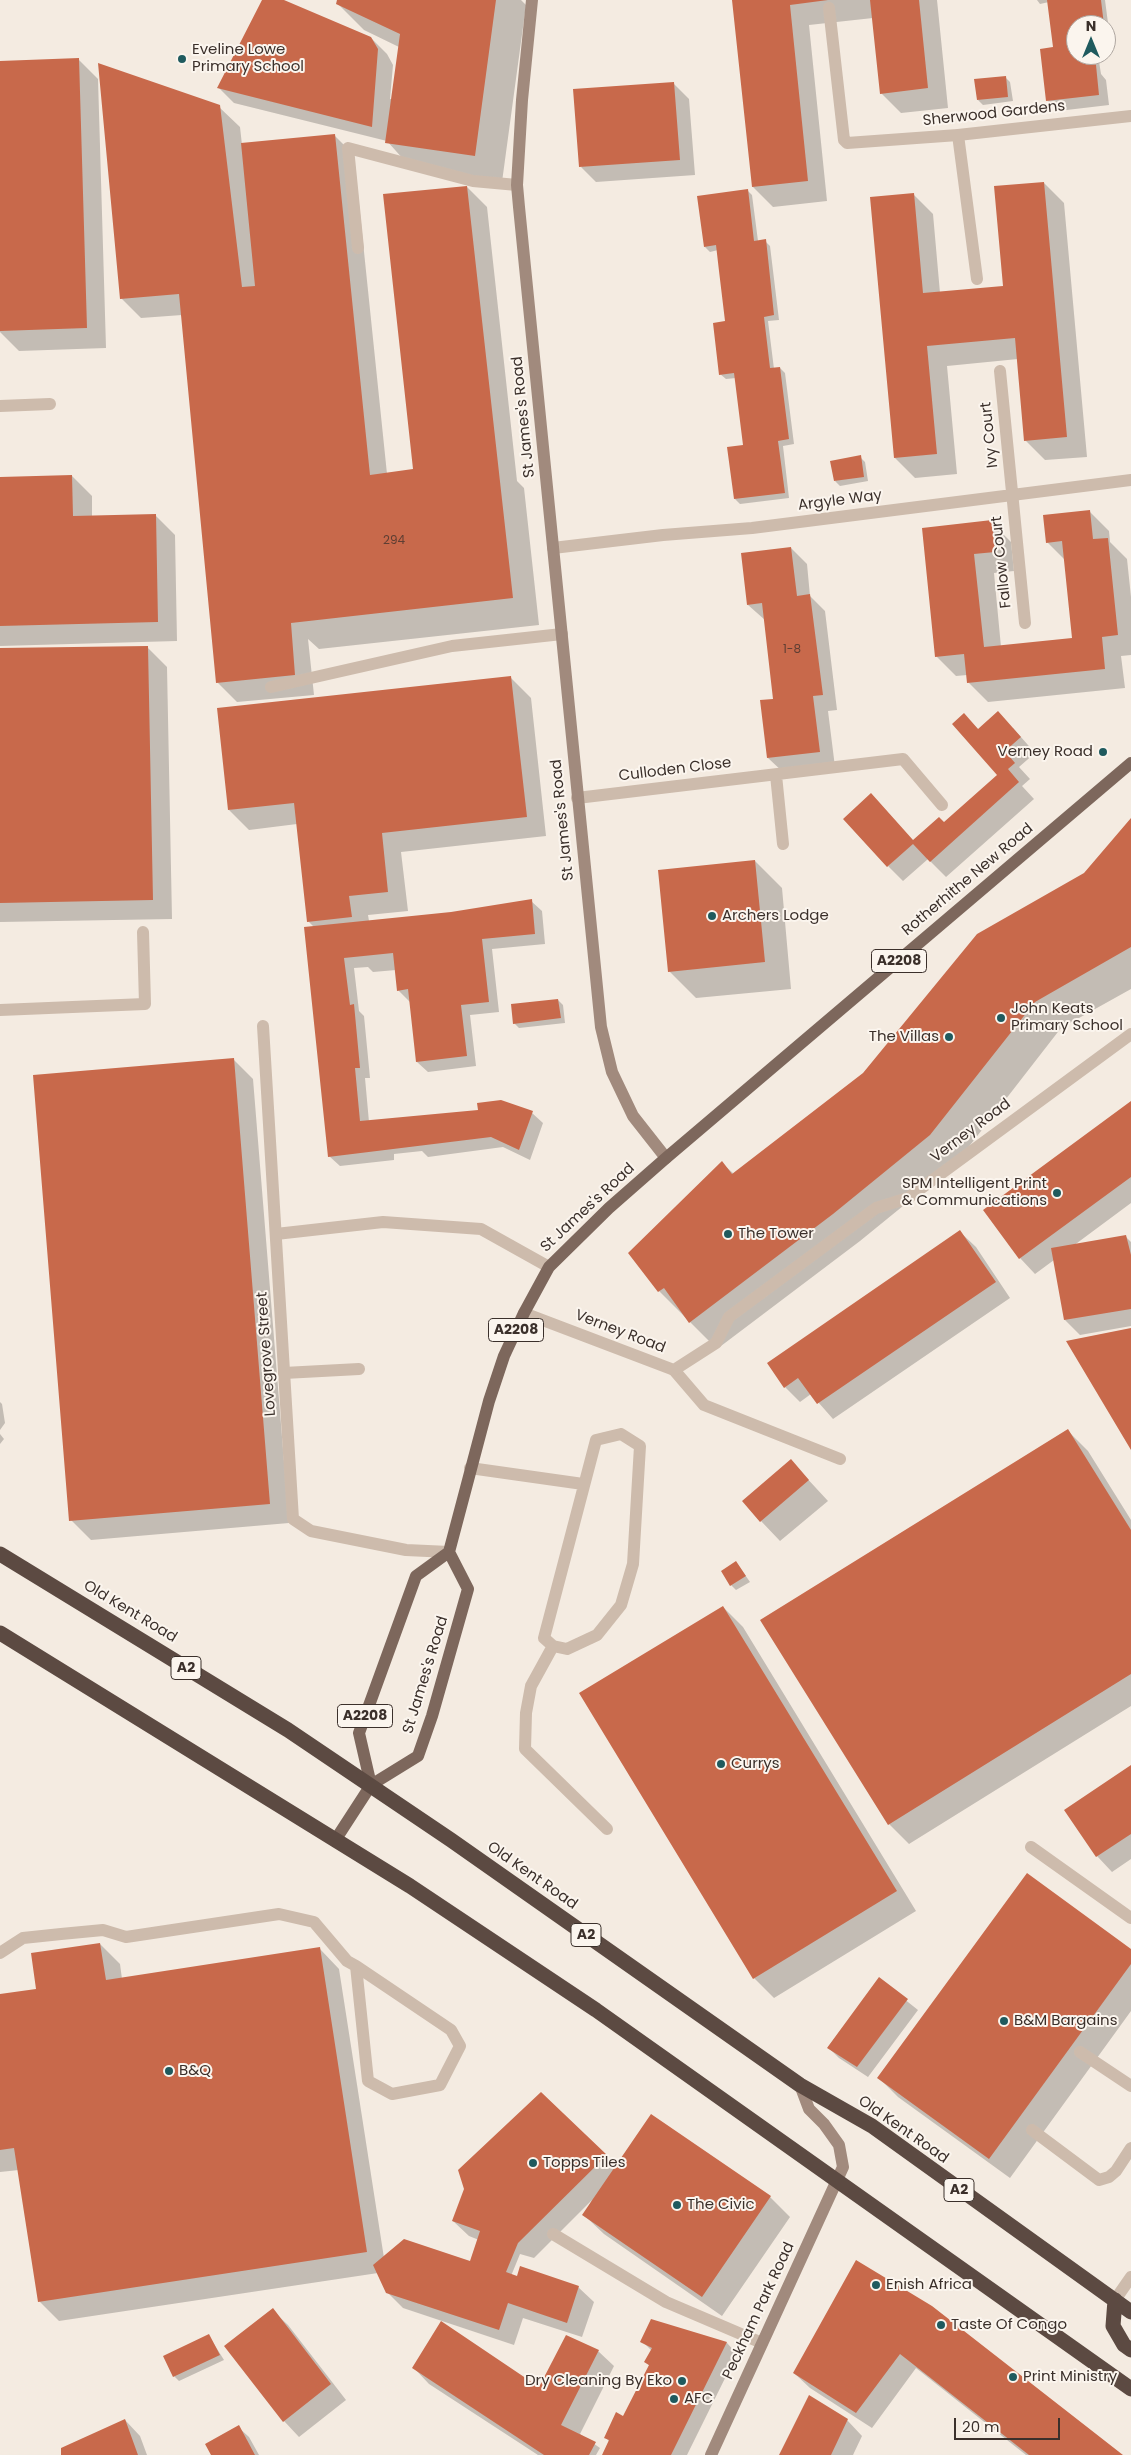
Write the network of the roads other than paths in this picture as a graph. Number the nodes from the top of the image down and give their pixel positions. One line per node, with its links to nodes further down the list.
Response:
1 (532, 0): 5 (street, St James's Road)
2 (829, 8): 4 (street, Sherwood Gardens)
3 (1131, 116): 4 (street, Sherwood Gardens)
4 (958, 135): 7 (street)
5 (517, 185): 6 (street); 13 (street, St James's Road)
6 (358, 248)
7 (977, 279)
8 (1000, 371): 12 (street, Ivy Court)
9 (50, 404): 10 (street)
10 (0, 406)
11 (1131, 480): 12 (street, Argyle Way)
12 (1012, 497): 13 (street, Argyle Way); 14 (street, Fallow Court)
13 (553, 548): 15 (street, St James's Road)
14 (1025, 623)
15 (562, 634): 16 (street); 19 (street, St James's Road)
16 (271, 687)
17 (1131, 763): 26 (main road, Rotherhithe New Road / A2208)
18 (776, 775): 19 (street, Culloden Close); 20 (street, Culloden Close); 21 (street)
19 (577, 798): 26 (street, St James's Road)
20 (942, 805)
21 (783, 844)
22 (143, 932): 23 (street)
23 (0, 1010)
24 (263, 1026): 27 (street, Lovegrove Street)
25 (1131, 1034): 31 (street, Verney Road)
26 (666, 1158): 28 (main road, St James's Road / A2208)
27 (276, 1234): 28 (street); 32 (street, Lovegrove Street)
28 (549, 1267): 29 (main road, St James's Road / A2208)
29 (524, 1313): 31 (street, Verney Road); 34 (main road, St James's Road / A2208)
30 (359, 1369): 32 (street)
31 (674, 1370): 33 (street)
32 (284, 1373): 36 (street, Lovegrove Street)
33 (840, 1459)
34 (470, 1468): 35 (street); 36 (main road, St James's Road / A2208)
35 (584, 1484): 39 (street); 39 (street)
36 (450, 1552): 40 (main road, A2208); 40 (main road, St James's Road)
37 (0, 1554): 40 (highway, Old Kent Road / A2)
38 (0, 1633): 42 (highway)
39 (553, 1646): 41 (street)
40 (371, 1785): 42 (main road, St James's Road); 48 (highway, Old Kent Road / A2)
41 (607, 1829)
42 (336, 1839): 52 (highway)
43 (1031, 1847): 44 (street)
44 (1131, 1918)
45 (0, 1953): 46 (street)
46 (356, 1966): 46 (street)
47 (1080, 2052): 49 (street)
48 (800, 2086): 52 (street, Peckham Park Road); 55 (highway, Old Kent Road / A2)
49 (1131, 2086)
50 (1032, 2130): 51 (street)
51 (1131, 2148)
52 (838, 2181): 57 (street, Peckham Park Road); 59 (highway)
53 (553, 2234): 57 (street)
54 (1131, 2277): 55 (street)
55 (1115, 2300): 56 (highway, Old Kent Road / A2); 58 (highway)
56 (1131, 2312)
57 (762, 2343): 60 (street, Peckham Park Road)
58 (1131, 2350)
59 (1131, 2389)
60 (711, 2455)

